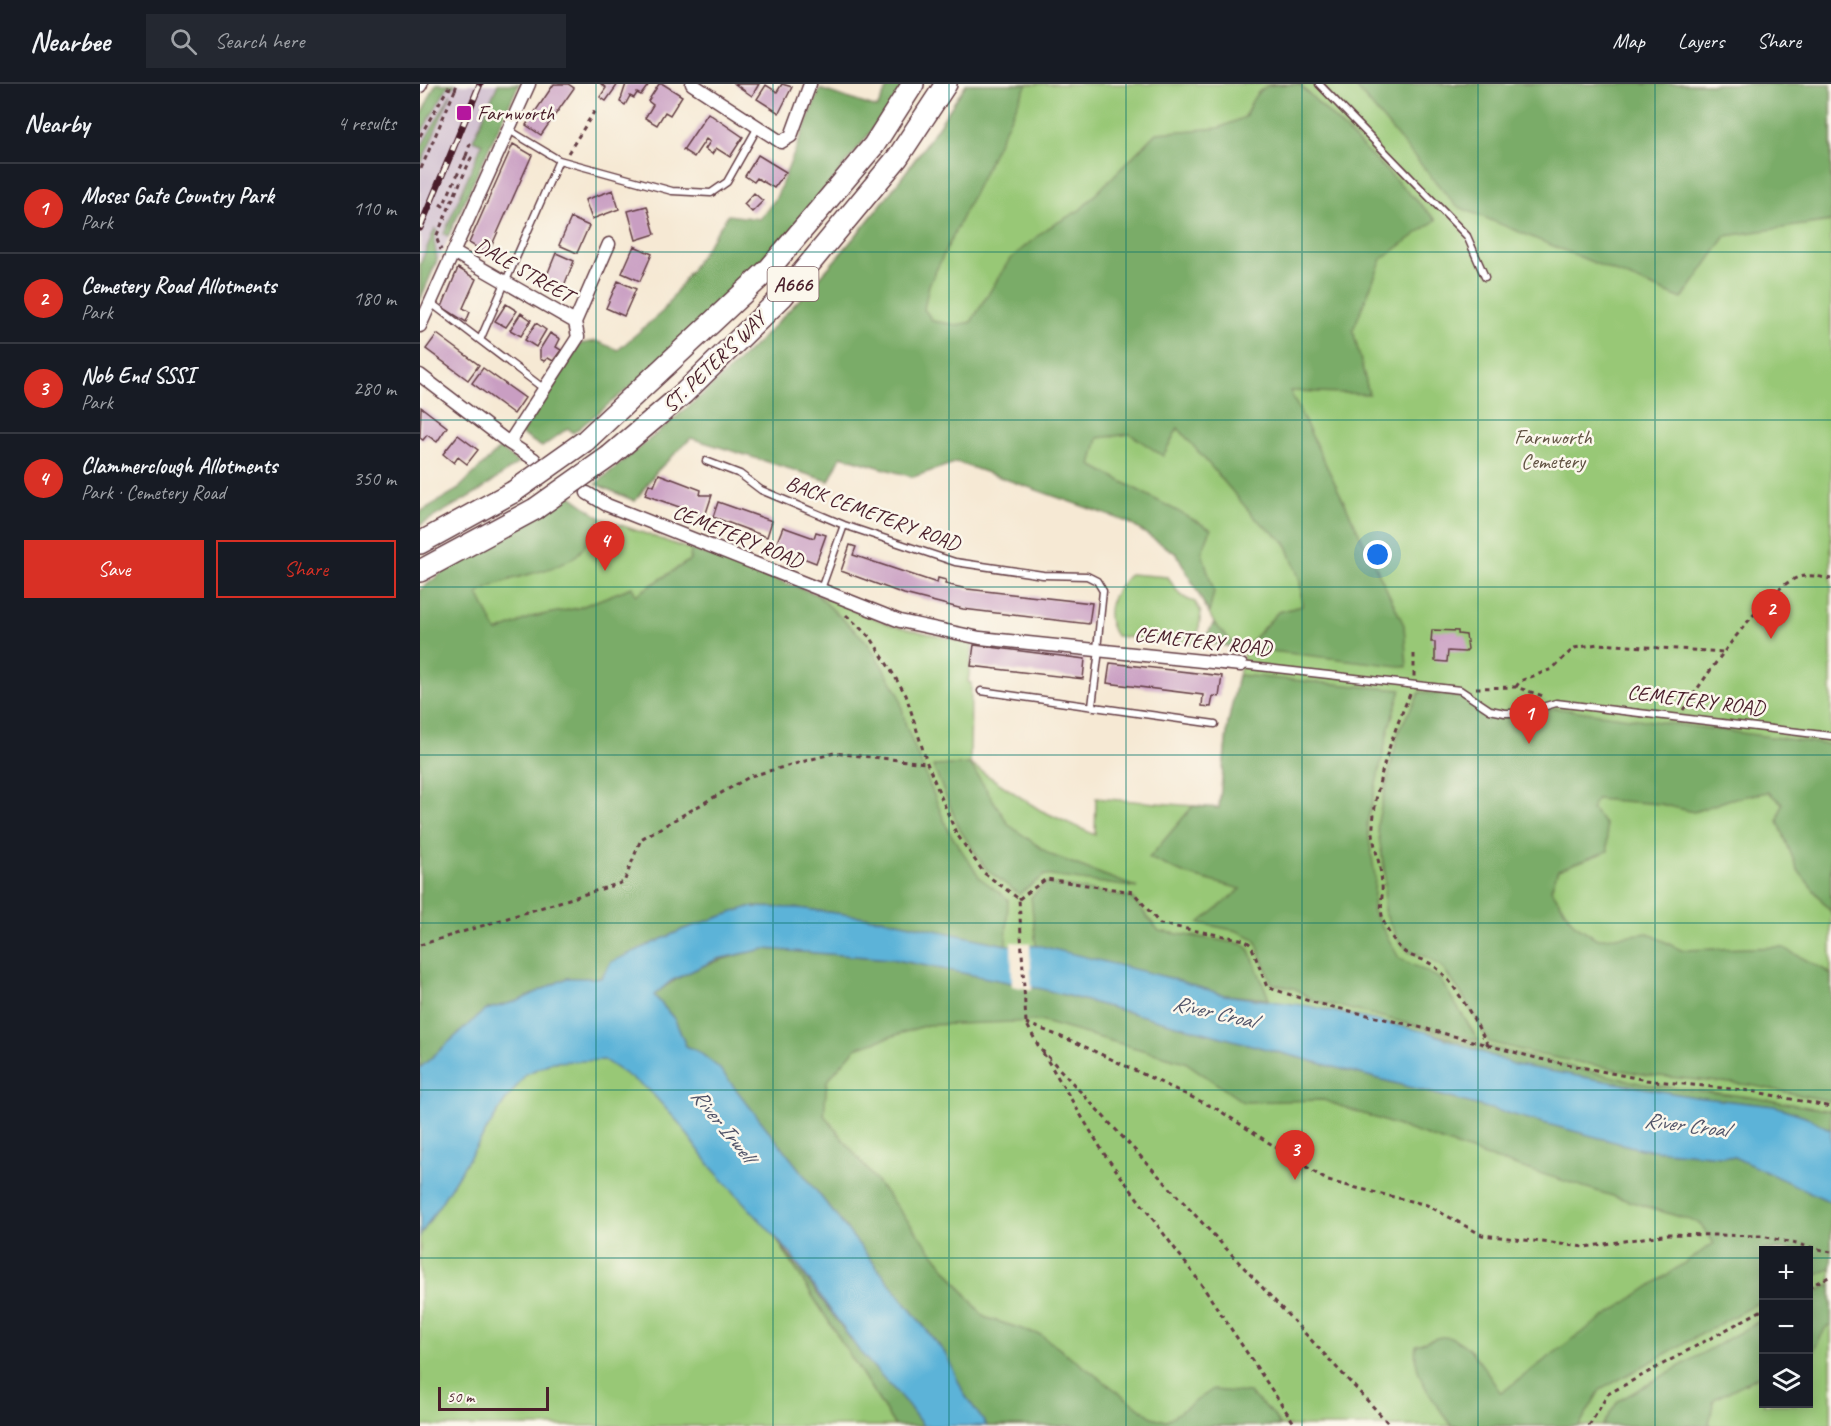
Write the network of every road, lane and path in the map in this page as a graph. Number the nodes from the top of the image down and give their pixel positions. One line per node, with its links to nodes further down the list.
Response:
1 (457, 84): 8 (path)
2 (529, 84): 11 (street)
3 (692, 84): 10 (street)
4 (810, 84): 10 (street)
5 (913, 84): 34 (highway, ST. PETER'S WAY / A666, bridge)
6 (946, 84): 35 (highway, ST. PETER'S WAY / A666, bridge)
7 (1319, 84): 21 (lane)
8 (455, 90): 12 (path); 16 (path)
9 (596, 109): 15 (path)
10 (758, 127): 15 (lane)
11 (508, 129): 15 (lane); 19 (street)
12 (420, 136)
13 (467, 142): 14 (path)
14 (466, 156): 17 (path); 20 (path)
15 (560, 161): 22 (lane)
16 (420, 171)
17 (440, 204)
18 (609, 244): 24 (street)
19 (453, 252): 20 (street); 22 (street, DALE STREET)
20 (447, 265): 23 (street)
21 (1485, 277)
22 (505, 283): 24 (street, DALE STREET); 26 (lane)
23 (431, 303): 25 (street); 26 (lane)
24 (574, 322): 28 (street)
25 (420, 326)
26 (480, 340): 28 (lane)
27 (420, 375): 29 (street)
28 (543, 388): 29 (street)
29 (509, 443): 30 (street)
30 (534, 459)
31 (706, 461): 33 (lane, BACK CEMETERY ROAD)
32 (587, 493): 37 (street, CEMETERY ROAD)
33 (844, 525): 37 (lane); 38 (lane, BACK CEMETERY ROAD)
34 (420, 543)
35 (420, 571)
36 (1831, 579): 39 (path)
37 (821, 591): 38 (street, CEMETERY ROAD); 51 (path)
38 (1098, 649): 41 (street, CEMETERY ROAD); 47 (lane)
39 (1724, 652): 43 (path); 48 (path)
40 (1414, 654): 42 (path)
41 (1241, 665): 42 (lane, CEMETERY ROAD)
42 (1414, 684): 44 (lane, CEMETERY ROAD); 55 (path)
43 (1516, 687): 44 (path); 46 (path)
44 (1460, 690): 46 (lane, CEMETERY ROAD)
45 (981, 691): 47 (lane)
46 (1556, 703): 48 (lane, CEMETERY ROAD)
47 (1092, 706): 49 (lane)
48 (1679, 716): 50 (lane, CEMETERY ROAD)
49 (1215, 724)
50 (1831, 736)
51 (927, 764): 52 (path); 53 (path)
52 (1019, 899): 54 (path); 55 (path)
53 (420, 945)
54 (1026, 1023): 56 (path); 58 (path)
55 (1488, 1045): 57 (path)
56 (1039, 1047): 62 (path); 63 (path)
57 (1831, 1107)
58 (1831, 1252)
59 (1831, 1276): 60 (path)
60 (1813, 1285)
61 (1759, 1312): 64 (path)
62 (1296, 1426)
63 (1391, 1426)
64 (1589, 1426)

